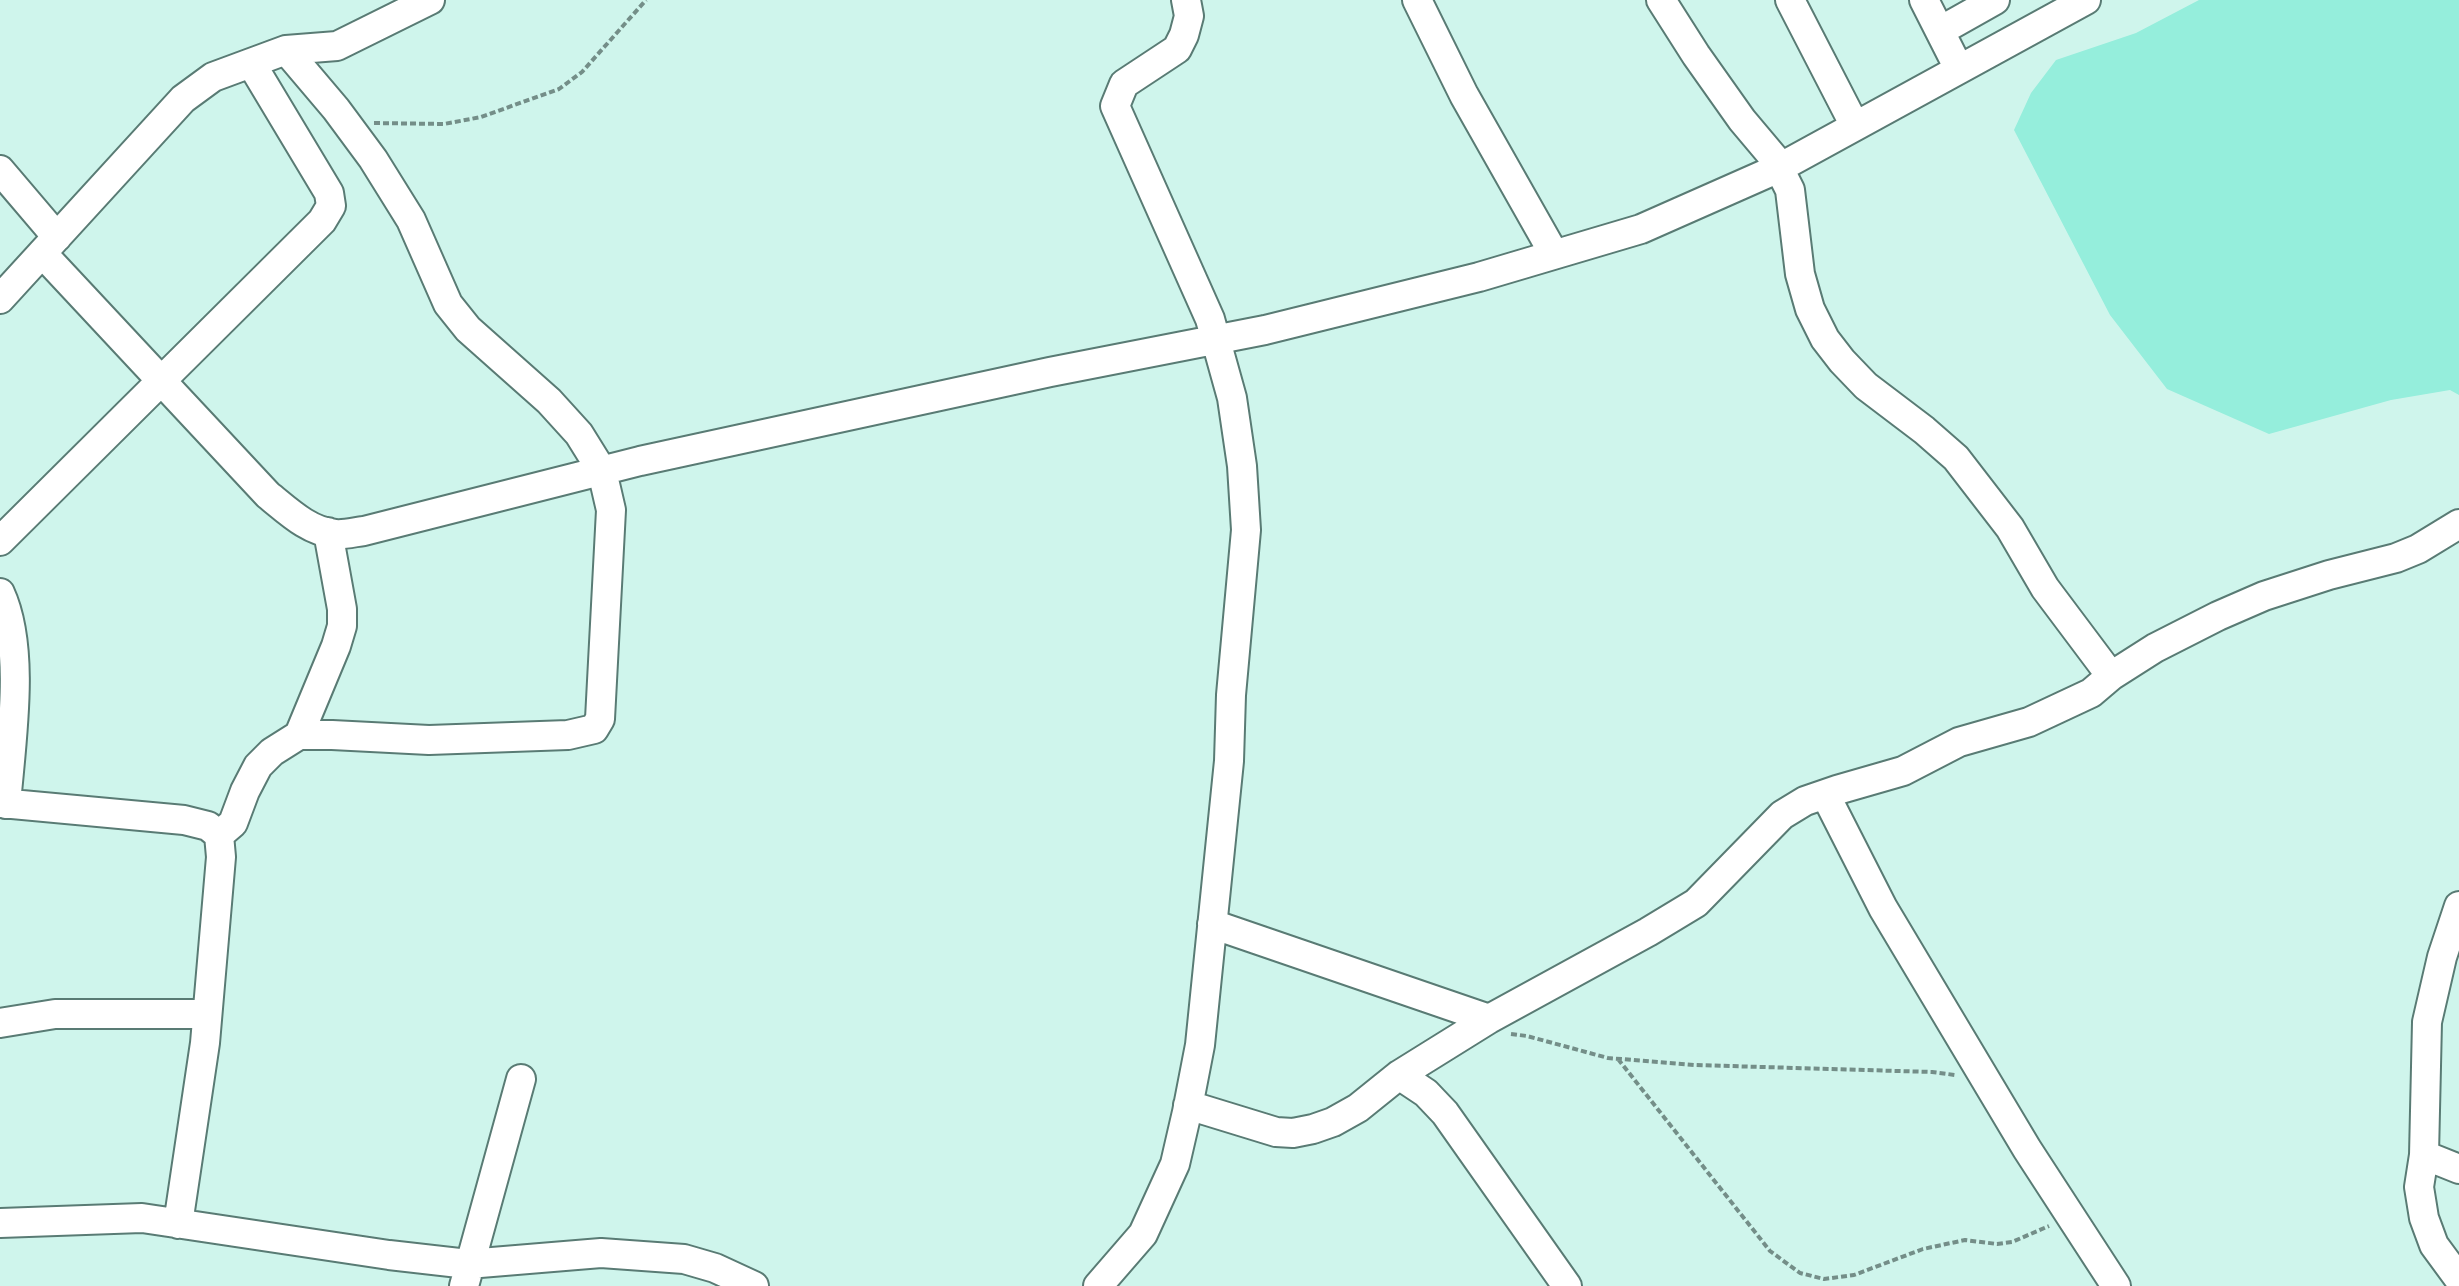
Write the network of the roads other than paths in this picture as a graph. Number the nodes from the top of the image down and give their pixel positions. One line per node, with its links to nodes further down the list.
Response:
1 (430, 0): 10 (street)
2 (1186, 0): 19 (street)
3 (1417, 0): 17 (street)
4 (1661, 0): 14 (street)
5 (1790, 0): 13 (street)
6 (1924, 0): 9 (street)
7 (1995, 0): 9 (street)
8 (2086, 0): 12 (street)
9 (1940, 32): 12 (street)
10 (286, 50): 11 (street); 21 (street)
11 (251, 63): 16 (street); 20 (street)
12 (1959, 69): 13 (street)
13 (1855, 126): 14 (street)
14 (1779, 168): 17 (street); 26 (street)
15 (0, 170): 16 (street)
16 (50, 245): 18 (street); 20 (street)
17 (1554, 254): 19 (street)
18 (1, 295)
19 (1215, 338): 21 (street); 32 (street)
20 (161, 380): 23 (street); 24 (street)
21 (602, 471): 23 (street); 27 (street)
22 (2459, 524): 26 (street)
23 (328, 532): 27 (street)
24 (0, 541)
25 (0, 593): 29 (street)
26 (2111, 676): 28 (street)
27 (299, 735): 30 (street)
28 (1825, 794): 35 (street); 48 (street)
29 (3, 803): 30 (street)
30 (219, 835): 33 (street)
31 (2459, 906): 39 (street)
32 (1212, 924): 35 (street); 38 (street)
33 (207, 1014): 34 (street); 42 (street)
34 (0, 1023)
35 (1480, 1024): 36 (street)
36 (1399, 1075): 38 (street); 47 (street)
37 (521, 1079): 43 (street)
38 (1188, 1105): 46 (street)
39 (2424, 1155): 40 (street); 44 (street)
40 (2459, 1169)
41 (0, 1223): 42 (street)
42 (178, 1224): 43 (street)
43 (466, 1275): 45 (street)
44 (2459, 1279)
45 (751, 1285)
46 (1098, 1286)
47 (1567, 1286)
48 (2116, 1286)

